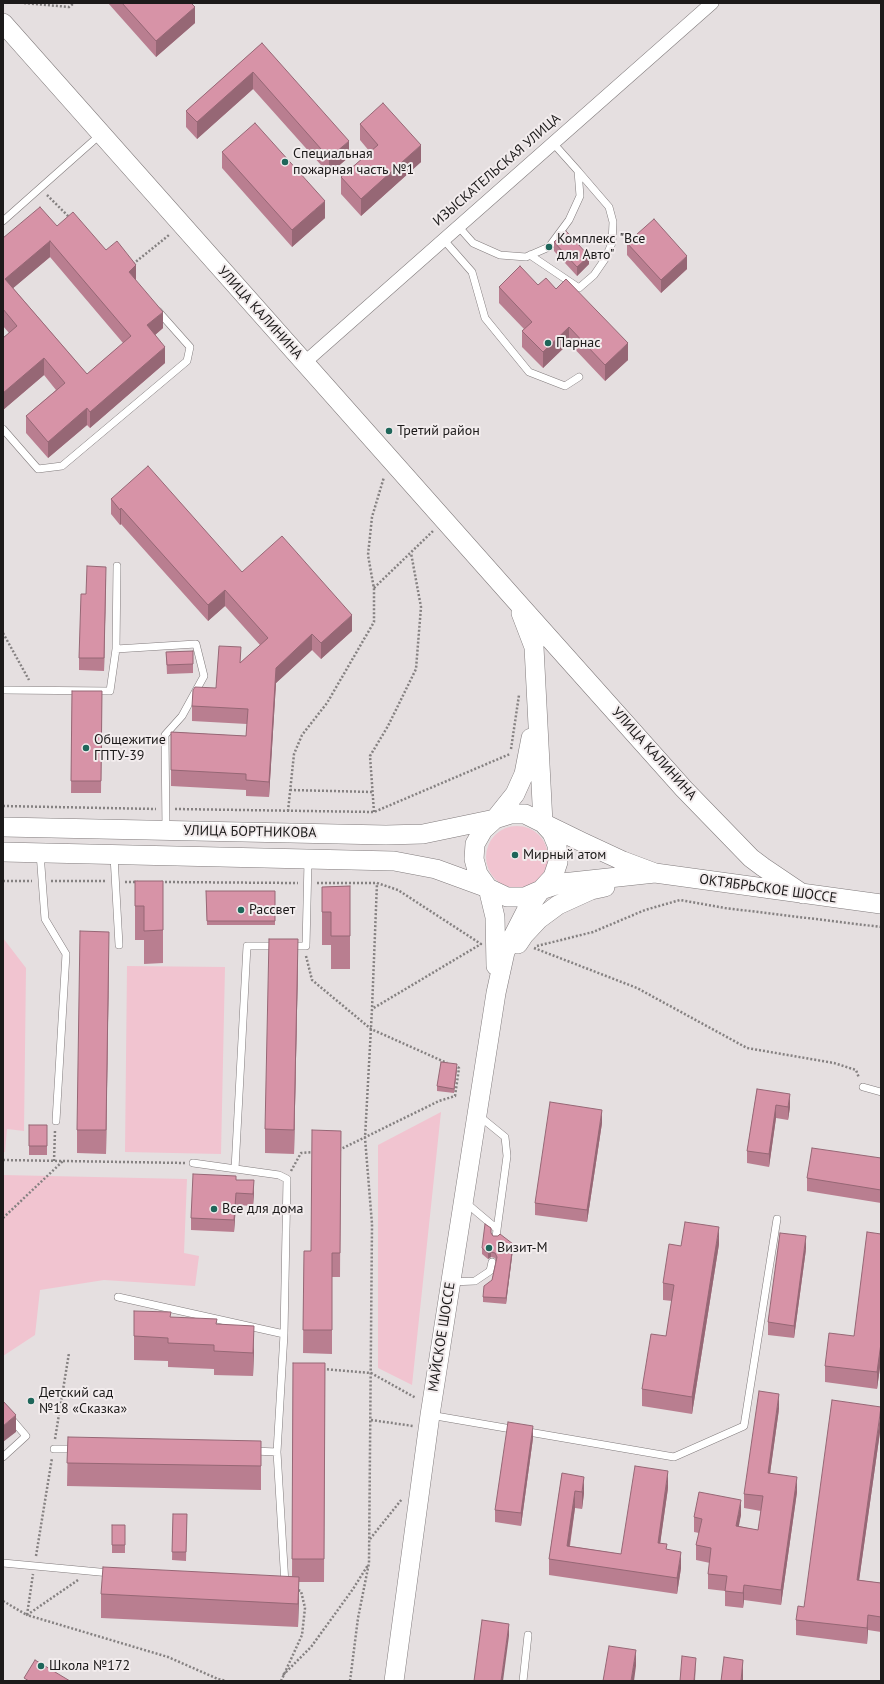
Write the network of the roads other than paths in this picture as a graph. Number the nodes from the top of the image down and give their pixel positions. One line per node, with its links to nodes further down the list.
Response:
1 (712, 3): 4 (street, ИЗЫСКАТЕЛЬСКАЯ УЛИЦА)
2 (3, 23): 3 (street, УЛИЦА КАЛИНИНА)
3 (102, 134): 6 (lane); 11 (street, УЛИЦА КАЛИНИНА)
4 (553, 143): 5 (lane); 7 (street, ИЗЫСКАТЕЛЬСКАЯ УЛИЦА)
5 (578, 171): 9 (lane); 9 (lane)
6 (3, 221)
7 (458, 226): 8 (street, ИЗЫСКАТЕЛЬСКАЯ УЛИЦА); 9 (lane)
8 (443, 239): 11 (street, ИЗЫСКАТЕЛЬСКАЯ УЛИЦА); 12 (lane)
9 (530, 255)
10 (154, 306): 13 (lane)
11 (304, 363): 15 (street, УЛИЦА КАЛИНИНА)
12 (579, 377)
13 (3, 429)
14 (117, 566): 16 (lane)
15 (517, 602): 18 (street, УЛИЦА КАЛИНИНА); 30 (street, УЛИЦА КАЛИНИНА)
16 (116, 649): 17 (lane); 22 (lane)
17 (3, 690)
18 (536, 703): 19 (street, УЛИЦА КАЛИНИНА); 20 (street, УЛИЦА КАЛИНИНА)
19 (495, 819): 20 (street); 22 (street, УЛИЦА БОРТНИКОВА); 28 (street)
20 (543, 823): 27 (street, ОКТЯБРЬСКОЕ ШОССЕ); 29 (street)
21 (3, 827): 22 (street, УЛИЦА БОРТНИКОВА)
22 (166, 831)
23 (3, 852): 24 (street, УЛИЦА БОРТНИКОВА)
24 (40, 853): 25 (street, УЛИЦА БОРТНИКОВА); 37 (lane)
25 (114, 855): 26 (street, УЛИЦА БОРТНИКОВА); 32 (lane)
26 (308, 859): 28 (street, УЛИЦА БОРТНИКОВА); 39 (lane)
27 (655, 873): 29 (street, ОКТЯБРЬСКОЕ ШОССЕ); 30 (street, ОКТЯБРЬСКОЕ ШОССЕ); 33 (street, МАЙСКОЕ ШОССЕ)
28 (488, 888): 29 (street); 33 (street, МАЙСКОЕ ШОССЕ)
29 (541, 890): 33 (street, МАЙСКОЕ ШОССЕ)
30 (803, 894): 31 (street, ОКТЯБРЬСКОЕ ШОССЕ)
31 (881, 904)
32 (119, 945)
33 (496, 993): 36 (street, МАЙСКОЕ ШОССЕ)
34 (863, 1087): 35 (lane)
35 (881, 1092)
36 (477, 1115): 40 (street, МАЙСКОЕ ШОССЕ); 42 (lane)
37 (56, 1121)
38 (193, 1163): 39 (lane)
39 (236, 1168): 47 (lane)
40 (464, 1201): 42 (lane); 45 (street, МАЙСКОЕ ШОССЕ)
41 (777, 1219): 49 (lane)
42 (497, 1229): 43 (lane)
43 (496, 1237)
44 (492, 1262): 45 (lane)
45 (451, 1282): 49 (street, МАЙСКОЕ ШОССЕ)
46 (118, 1297): 47 (lane)
47 (284, 1334): 53 (lane)
48 (3, 1409): 54 (lane)
49 (423, 1414): 59 (street, МАЙСКОЕ ШОССЕ)
50 (54, 1449): 51 (lane)
51 (86, 1449)
52 (245, 1451): 53 (lane)
53 (277, 1452): 57 (lane)
54 (3, 1457)
55 (3, 1563): 56 (lane)
56 (115, 1573)
57 (278, 1586)
58 (528, 1635): 60 (lane)
59 (394, 1681)
60 (523, 1681)

